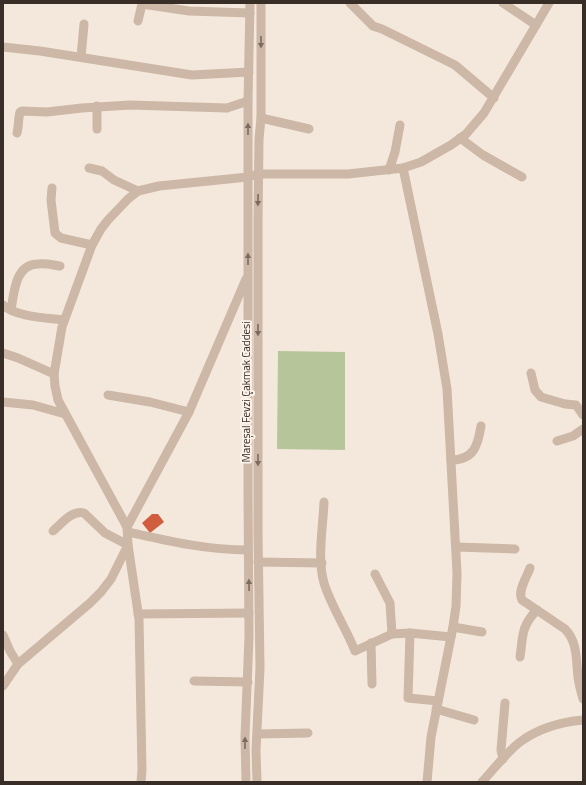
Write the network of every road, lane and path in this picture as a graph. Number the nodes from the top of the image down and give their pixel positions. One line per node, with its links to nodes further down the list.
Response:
1 (250, 3): 6 (street, Mareşal Fevzi Çakmak Caddesi)
2 (261, 3): 16 (street, Mareşal Fevzi Çakmak Caddesi, one-way to 16)
3 (350, 3): 13 (street)
4 (503, 3): 9 (street)
5 (549, 3): 9 (street)
6 (250, 13): 7 (street); 12 (street, Mareşal Fevzi Çakmak Caddesi)
7 (138, 21)
8 (84, 24): 11 (street)
9 (536, 25): 13 (street)
10 (3, 47): 11 (street)
11 (81, 57): 12 (street)
12 (249, 72): 14 (street, Mareşal Fevzi Çakmak Caddesi)
13 (494, 98): 21 (street)
14 (248, 101): 15 (street); 26 (street, Mareşal Fevzi Çakmak Caddesi, one-way to 14)
15 (96, 106): 18 (street); 20 (street)
16 (261, 118): 19 (street); 25 (street, Mareşal Fevzi Çakmak Caddesi)
17 (400, 125): 24 (street)
18 (97, 129)
19 (309, 129)
20 (16, 133)
21 (460, 138): 23 (street); 27 (street)
22 (89, 168): 29 (street)
23 (403, 168): 24 (street); 46 (street)
24 (389, 170): 25 (street)
25 (258, 174): 26 (street); 54 (street, Mareşal Fevzi Çakmak Caddesi, one-way to 54)
26 (248, 177): 29 (street); 32 (street, Mareşal Fevzi Çakmak Caddesi, one-way to 26)
27 (522, 177)
28 (52, 188): 30 (street)
29 (138, 191): 30 (street)
30 (92, 245): 34 (street)
31 (60, 266): 33 (street)
32 (248, 274): 40 (street); 53 (street, Mareşal Fevzi Çakmak Caddesi)
33 (7, 308): 34 (street)
34 (64, 320): 37 (street)
35 (3, 353): 37 (street)
36 (531, 373): 42 (street)
37 (54, 374): 41 (street)
38 (108, 395): 40 (street)
39 (3, 402): 41 (street)
40 (189, 412): 48 (street)
41 (65, 414): 48 (street)
42 (583, 415)
43 (481, 426): 46 (street)
44 (583, 429): 45 (street)
45 (557, 442)
46 (451, 460): 51 (street)
47 (324, 502): 55 (street)
48 (128, 530): 50 (street); 53 (street)
49 (53, 531): 50 (street)
50 (128, 546): 60 (street); 69 (street)
51 (456, 548): 52 (street); 61 (street)
52 (515, 549)
53 (248, 550): 59 (street, Mareşal Fevzi Çakmak Caddesi, one-way to 53)
54 (258, 562): 55 (street); 80 (street, Mareşal Fevzi Çakmak Caddesi)
55 (322, 563): 67 (street)
56 (530, 568): 58 (street)
57 (376, 574): 64 (street)
58 (537, 610): 68 (street); 74 (street)
59 (249, 613): 60 (street); 71 (street, Mareşal Fevzi Çakmak Caddesi)
60 (138, 614): 82 (street)
61 (453, 627): 62 (street); 66 (street)
62 (482, 632)
63 (410, 633): 64 (street); 66 (street); 76 (street)
64 (392, 634): 67 (street)
65 (3, 635): 69 (street)
66 (451, 637): 76 (street)
67 (372, 643): 72 (street)
68 (520, 657)
69 (18, 664): 73 (street)
70 (194, 681): 71 (street)
71 (248, 682): 83 (street, Mareşal Fevzi Çakmak Caddesi, one-way to 71)
72 (372, 684)
73 (3, 686)
74 (583, 699)
75 (505, 703): 81 (street)
76 (437, 705): 77 (street); 85 (street)
77 (474, 720)
78 (583, 720): 81 (street)
79 (308, 733): 80 (street)
80 (258, 734): 84 (street, Mareşal Fevzi Çakmak Caddesi)
81 (503, 759): 86 (street)
82 (141, 782)
83 (246, 782)
84 (257, 782)
85 (427, 782)
86 (482, 782)

